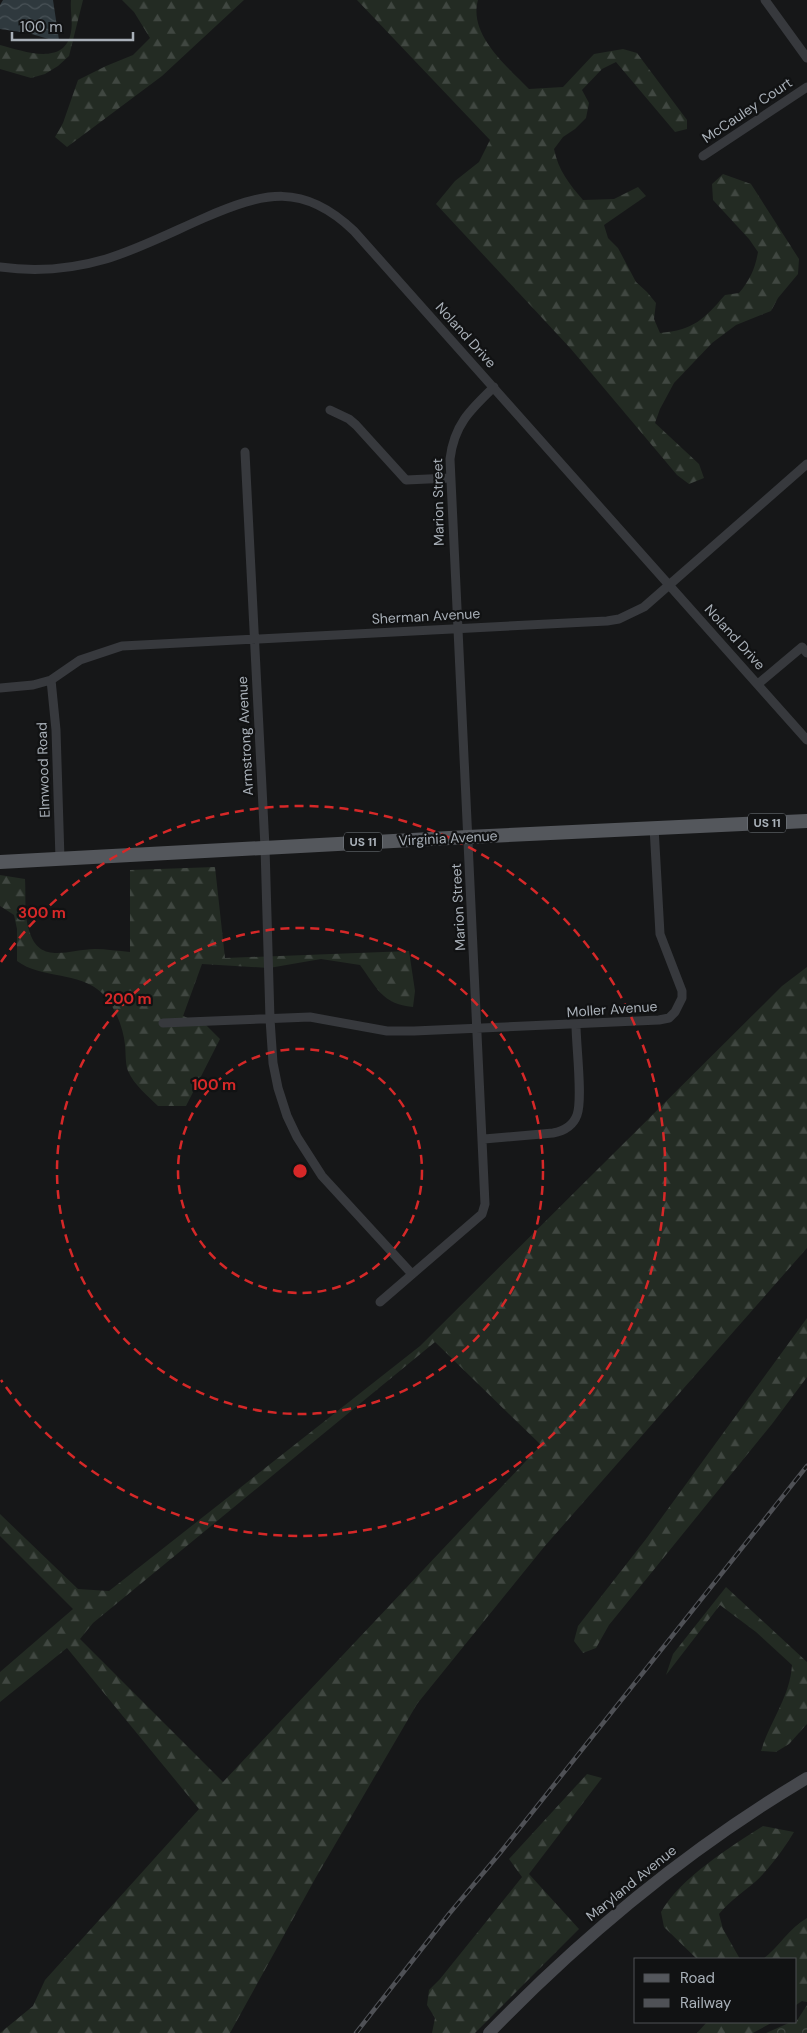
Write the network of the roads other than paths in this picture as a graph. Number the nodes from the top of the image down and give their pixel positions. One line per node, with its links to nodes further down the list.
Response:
1 (765, 0): 2 (street)
2 (807, 58)
3 (807, 87): 4 (street, McCauley Court)
4 (702, 156)
5 (0, 267): 6 (street, Noland Drive)
6 (494, 387): 10 (street, Marion Street); 11 (street, Noland Drive)
7 (330, 410): 10 (street)
8 (245, 452): 13 (street, Armstrong Avenue)
9 (807, 464): 11 (street, Sherman Avenue)
10 (450, 478): 12 (street, Marion Street)
11 (670, 585): 12 (street, Sherman Avenue); 16 (street, Noland Drive)
12 (457, 629): 13 (street, Sherman Avenue); 21 (street, Marion Street)
13 (253, 638): 15 (street, Sherman Avenue); 22 (street, Armstrong Avenue)
14 (807, 653): 16 (street)
15 (51, 680): 17 (street, Sherman Avenue); 23 (street, Elmwood Road)
16 (758, 684): 18 (street, Noland Drive)
17 (0, 688)
18 (807, 740)
19 (807, 821): 20 (main road, Virginia Avenue / US 11)
20 (654, 827): 21 (main road, Virginia Avenue / US 11); 27 (street, Moller Avenue)
21 (468, 836): 22 (main road, Virginia Avenue / US 11); 28 (street, Marion Street)
22 (265, 847): 23 (main road, Virginia Avenue / US 11); 25 (street, Armstrong Avenue)
23 (60, 858): 24 (main road, Virginia Avenue / US 11)
24 (0, 862)
25 (270, 1018): 26 (street, Moller Avenue); 28 (street, Moller Avenue); 30 (street, Armstrong Avenue)
26 (163, 1023)
27 (576, 1025): 28 (street, Moller Avenue); 29 (street)
28 (478, 1030): 29 (street, Marion Street)
29 (484, 1138): 30 (street, Marion Street)
30 (412, 1274): 31 (street, Marion Street)
31 (380, 1302)
32 (807, 1778): 33 (main road, Maryland Avenue)
33 (489, 2033)

